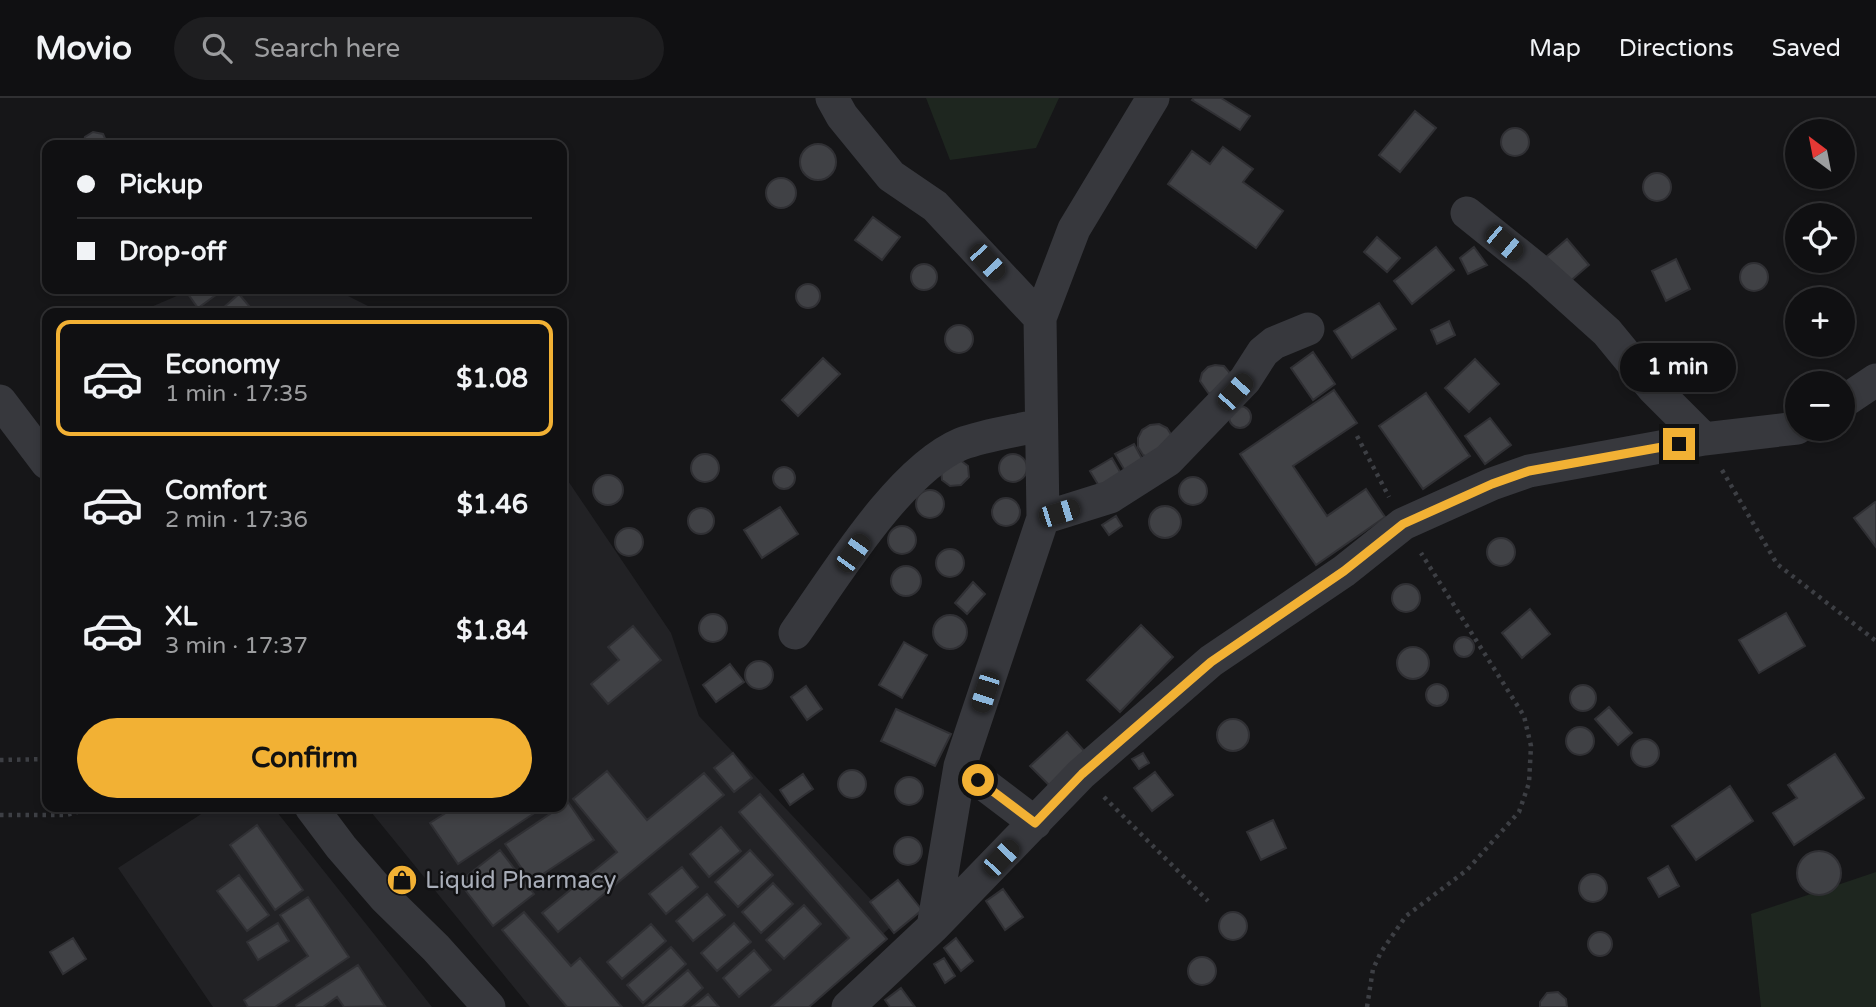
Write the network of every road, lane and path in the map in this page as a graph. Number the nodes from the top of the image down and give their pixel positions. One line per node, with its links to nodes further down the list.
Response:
1 (832, 98): 4 (street)
2 (1153, 98): 4 (street)
3 (1467, 213): 12 (street)
4 (1040, 318): 9 (street)
5 (1308, 329): 14 (street)
6 (1876, 380): 7 (street)
7 (1855, 394)
8 (0, 401): 13 (street)
9 (1040, 425): 14 (street); 16 (street)
10 (1785, 429): 12 (street)
11 (1357, 436): 15 (path)
12 (1704, 439): 15 (street); 17 (path)
13 (42, 456)
14 (1043, 518): 20 (street)
15 (1403, 524): 21 (street); 30 (path)
16 (794, 633)
17 (1876, 642)
18 (42, 759): 19 (path)
19 (0, 760)
20 (960, 766): 25 (street); 27 (street)
21 (1082, 774): 25 (street); 26 (path)
22 (77, 812): 24 (path)
23 (315, 812): 28 (street)
24 (0, 815)
25 (1035, 823): 27 (street)
26 (1208, 901)
27 (933, 927): 29 (street)
28 (489, 1007)
29 (848, 1007)
30 (1367, 1007)

